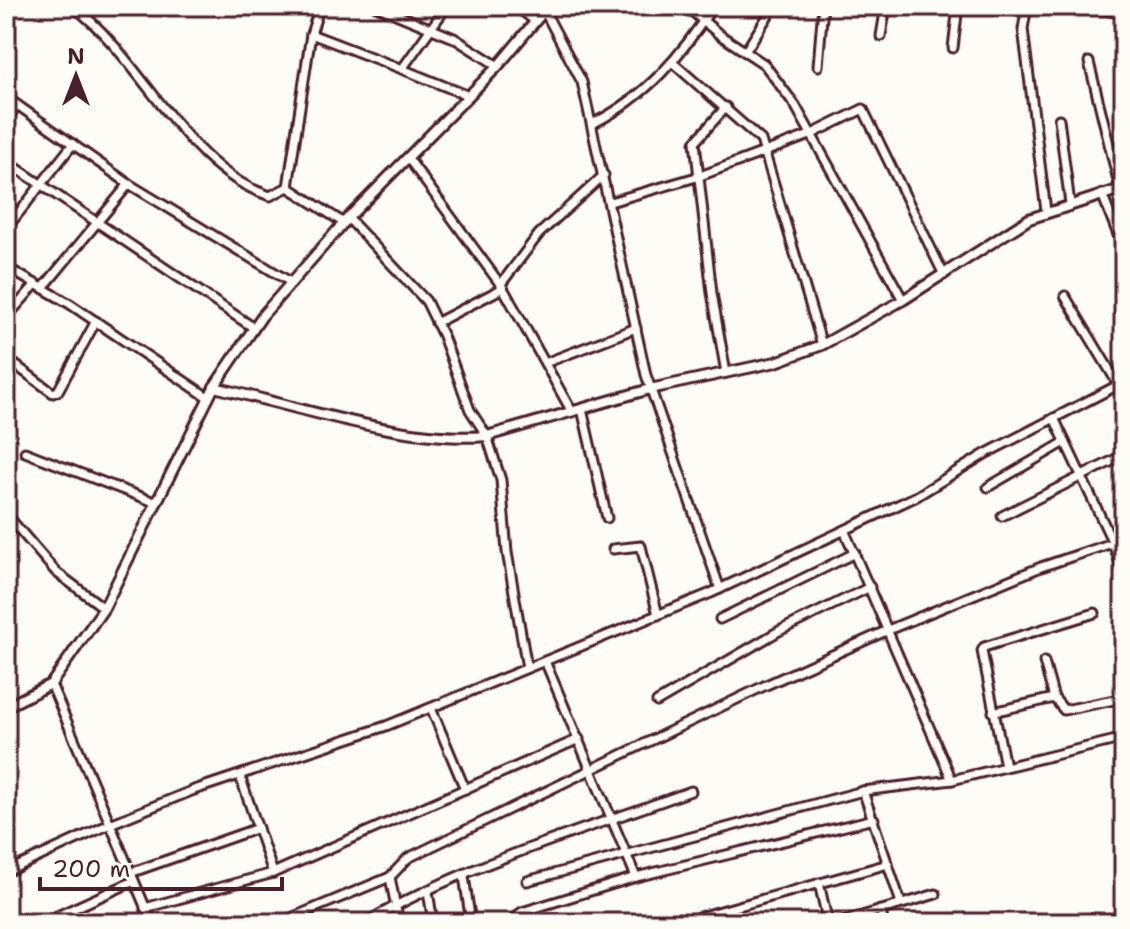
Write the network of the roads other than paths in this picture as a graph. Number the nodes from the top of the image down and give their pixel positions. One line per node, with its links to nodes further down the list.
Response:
1 (73, 6): 44 (street)
2 (320, 6): 19 (street)
3 (376, 6): 18 (street)
4 (447, 6): 18 (street)
5 (516, 6): 16 (street)
6 (686, 6): 17 (street)
7 (713, 6): 17 (street)
8 (774, 6): 22 (street)
9 (823, 6): 26 (street)
10 (886, 6): 20 (street)
11 (958, 6): 21 (street)
12 (1027, 6): 49 (street)
13 (1074, 6): 15 (street)
14 (546, 8): 16 (street); 34 (street)
15 (1124, 13)
16 (535, 21): 25 (street)
17 (704, 21): 22 (street); 23 (street)
18 (430, 29): 25 (street); 27 (street)
19 (311, 34): 27 (street); 44 (street)
20 (881, 36)
21 (953, 48)
22 (745, 52): 35 (street)
23 (672, 62): 31 (street); 34 (street)
24 (1089, 62): 45 (street)
25 (498, 66): 28 (street)
26 (818, 66)
27 (402, 69): 28 (street)
28 (469, 96): 38 (street)
29 (6, 97): 30 (street)
30 (17, 105): 33 (street); 36 (street)
31 (726, 107): 37 (street); 41 (street)
32 (1059, 119): 48 (street)
33 (6, 120)
34 (594, 123): 40 (street)
35 (810, 135): 37 (street); 55 (street); 60 (street)
36 (73, 144): 42 (street); 43 (street)
37 (766, 152): 41 (street); 66 (street)
38 (408, 158): 50 (street); 58 (street)
39 (6, 161): 42 (street)
40 (604, 175): 47 (street); 58 (street)
41 (700, 176): 47 (street); 69 (street)
42 (42, 184): 51 (street); 52 (street)
43 (129, 184): 51 (street); 56 (street)
44 (288, 187): 50 (street)
45 (1122, 188): 46 (street)
46 (1102, 194): 48 (street); 53 (street)
47 (610, 202): 65 (street)
48 (1070, 204): 49 (street)
49 (1046, 211): 55 (street)
50 (346, 220): 56 (street); 63 (street)
51 (99, 222): 57 (street); 64 (street)
52 (6, 229)
53 (1124, 250)
54 (6, 267): 57 (street)
55 (944, 275): 60 (street)
56 (292, 283): 64 (street)
57 (40, 286): 61 (street); 62 (street)
58 (502, 286): 63 (street); 68 (street)
59 (1065, 296): 70 (street)
60 (903, 300): 66 (street)
61 (6, 318)
62 (96, 321): 67 (street); 73 (street)
63 (436, 323): 76 (street)
64 (254, 328): 71 (street)
65 (636, 328): 68 (street); 72 (street)
66 (822, 345): 69 (street)
67 (6, 358)
68 (545, 363): 74 (street)
69 (726, 373): 72 (street)
70 (1121, 383): 75 (street)
71 (214, 387): 73 (street); 76 (street)
72 (650, 389): 74 (street); 93 (street)
73 (209, 398): 82 (street)
74 (577, 411): 76 (street); 85 (street)
75 (1054, 418): 77 (street); 86 (street)
76 (487, 436): 101 (street)
77 (1065, 442): 80 (street); 81 (street)
78 (25, 452): 82 (street)
79 (1124, 455): 80 (street)
80 (1081, 474): 84 (street); 88 (street)
81 (988, 487)
82 (157, 503): 94 (street)
83 (6, 514): 94 (street)
84 (1002, 516)
85 (607, 518)
86 (845, 532): 90 (street); 93 (street)
87 (1124, 539): 88 (street)
88 (1113, 543): 91 (street); 98 (street)
89 (613, 549): 96 (street)
90 (855, 553): 92 (street); 97 (street)
91 (1124, 575)
92 (870, 587): 98 (street); 105 (street)
93 (720, 589): 96 (street)
94 (104, 608): 102 (street)
95 (1095, 613): 108 (street)
96 (658, 615): 99 (street)
97 (720, 619)
98 (888, 630): 112 (street); 114 (street)
99 (545, 661): 101 (street); 110 (street)
100 (1044, 662): 103 (street)
101 (527, 668): 107 (street)
102 (51, 684): 106 (street); 120 (street)
103 (1054, 698): 104 (street); 108 (street)
104 (1124, 698)
105 (657, 702)
106 (6, 707)
107 (431, 708): 113 (street); 115 (street)
108 (993, 712): 111 (street)
109 (1124, 738): 111 (street)
110 (579, 739): 112 (street); 115 (street)
111 (1005, 766): 114 (street)
112 (592, 771): 119 (street); 128 (street)
113 (240, 776): 120 (street); 121 (street)
114 (952, 780): 117 (street)
115 (465, 789): 125 (street)
116 (691, 791): 119 (street)
117 (863, 791): 118 (street); 122 (street)
118 (874, 819): 123 (street); 129 (street)
119 (612, 820): 122 (street); 126 (street)
120 (110, 824): 124 (street); 127 (street)
121 (258, 828): 125 (street); 127 (street)
122 (626, 853): 129 (street); 130 (street)
123 (888, 864): 131 (street); 134 (street)
124 (6, 872)
125 (273, 873): 136 (street)
126 (464, 876): 132 (street); 145 (street)
127 (132, 877): 136 (street); 139 (street)
128 (390, 877): 135 (street); 141 (street)
129 (636, 877): 146 (street)
130 (527, 881)
131 (819, 883): 147 (street); 148 (street)
132 (428, 891): 135 (street); 144 (street)
133 (936, 894): 134 (street)
134 (901, 903): 137 (street)
135 (396, 905): 142 (street); 143 (street)
136 (145, 908): 138 (street)
137 (880, 910): 149 (street); 150 (street)
138 (150, 920): 140 (street)
139 (42, 923)
140 (139, 923)
141 (279, 923)
142 (365, 923)
143 (399, 923)
144 (433, 923)
145 (471, 923)
146 (509, 923)
147 (678, 923)
148 (828, 923)
149 (838, 923)
150 (884, 923)

